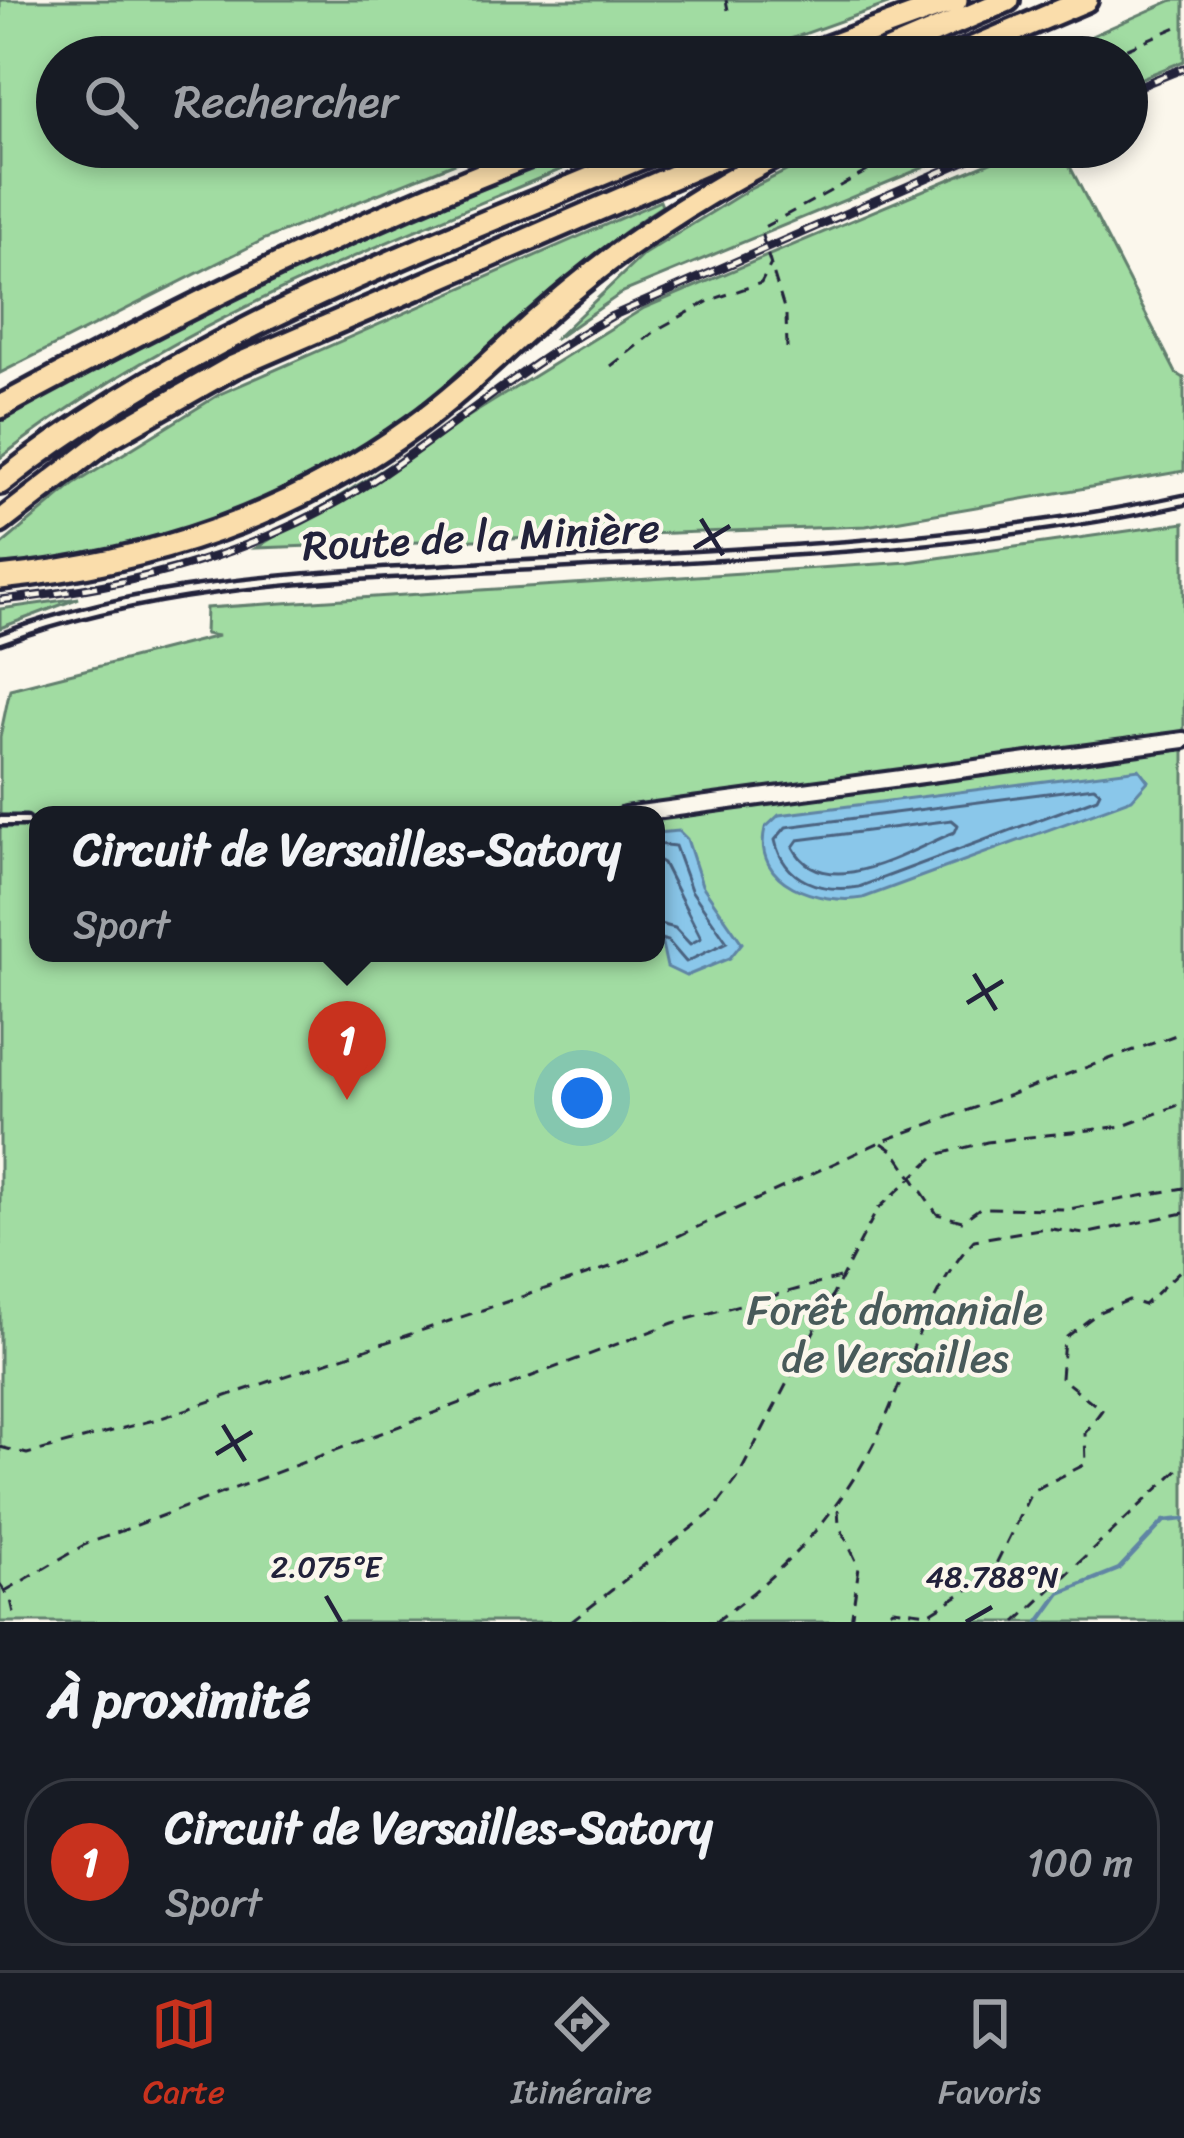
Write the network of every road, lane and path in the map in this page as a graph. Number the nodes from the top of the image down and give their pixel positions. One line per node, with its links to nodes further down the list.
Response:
1 (726, 0): 5 (path)
2 (956, 0): 7 (highway)
3 (1008, 0): 8 (highway)
4 (1086, 0): 9 (highway)
5 (728, 10)
6 (1184, 24): 10 (path)
7 (859, 36)
8 (924, 36)
9 (1001, 36)
10 (1148, 39)
11 (502, 168): 19 (highway)
12 (618, 168): 20 (highway)
13 (694, 168): 22 (highway)
14 (757, 168): 23 (highway)
15 (872, 168): 16 (path)
16 (771, 262): 17 (path); 18 (path)
17 (787, 348)
18 (610, 366)
19 (0, 407)
20 (0, 483)
21 (1184, 500): 24 (lane, Route de la Minière)
22 (0, 522)
23 (4, 578)
24 (0, 639)
25 (1184, 740): 26 (street)
26 (665, 810)
27 (0, 821): 28 (lane)
28 (26, 821)
29 (1184, 1031): 31 (path)
30 (1184, 1102): 32 (path)
31 (880, 1142): 32 (path); 37 (path)
32 (907, 1177): 33 (path); 36 (path)
33 (1184, 1188)
34 (1184, 1213): 39 (path)
35 (1184, 1268): 46 (path)
36 (838, 1278): 41 (path); 43 (path)
37 (0, 1447)
38 (1184, 1465): 47 (path)
39 (838, 1507): 44 (path); 45 (path)
40 (0, 1584): 41 (path)
41 (5, 1591): 42 (path)
42 (16, 1622)
43 (571, 1622)
44 (715, 1622)
45 (851, 1622)
46 (872, 1622)
47 (1016, 1622)

